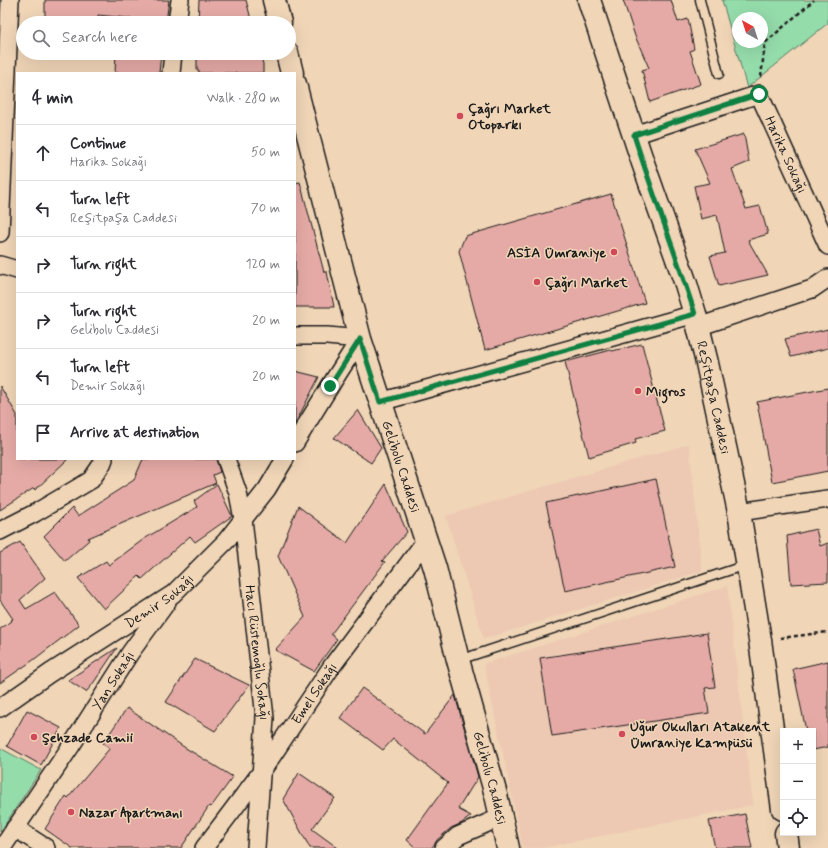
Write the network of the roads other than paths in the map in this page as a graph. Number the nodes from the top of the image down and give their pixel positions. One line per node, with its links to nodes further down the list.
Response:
1 (10, 0): 15 (street)
2 (180, 0): 6 (street)
3 (274, 0): 7 (street)
4 (589, 0): 14 (street, Reşitpaşa Caddesi)
5 (700, 0): 12 (lane)
6 (178, 16)
7 (278, 16)
8 (172, 60): 10 (street)
9 (289, 60): 11 (street)
10 (171, 72)
11 (292, 72)
12 (719, 74)
13 (296, 88): 22 (street, Gelibolu Caddesi)
14 (634, 135): 16 (street, Harika Sokağı); 20 (street, Reşitpaşa Caddesi)
15 (0, 233)
16 (828, 246)
17 (0, 265): 18 (street)
18 (16, 270)
19 (828, 278): 20 (street)
20 (696, 320): 23 (street); 29 (street, Reşitpaşa Caddesi)
21 (296, 336): 22 (street)
22 (360, 339): 23 (street, Gelibolu Caddesi); 24 (street)
23 (380, 402): 32 (street, Gelibolu Caddesi)
24 (296, 441)
25 (104, 460): 31 (street)
26 (226, 460): 30 (street, Hacı Rüstemoğlu Sokağı)
27 (284, 460): 30 (street, Demir Sokağı)
28 (828, 499): 29 (street)
29 (739, 512): 33 (street, Reşitpaşa Caddesi)
30 (243, 519): 34 (street, Demir Sokağı); 37 (street, Hacı Rüstemoğlu Sokağı)
31 (0, 531)
32 (426, 540): 35 (street, Gelibolu Caddesi); 37 (street, Emel Sokağı)
33 (748, 564): 35 (lane); 38 (street, Reşitpaşa Caddesi)
34 (173, 594): 36 (street, Demir Sokağı); 40 (street, Yan Sokağı)
35 (458, 660): 39 (street, Gelibolu Caddesi)
36 (0, 708)
37 (262, 771): 44 (street, Emel Sokağı); 45 (street, Hacı Rüstemoğlu Sokağı)
38 (782, 800)
39 (501, 817): 46 (street); 47 (street, Gelibolu Caddesi)
40 (15, 828): 42 (street, Yan Sokağı); 43 (street)
41 (786, 836): 48 (street)
42 (2, 848)
43 (46, 848)
44 (204, 848)
45 (256, 848)
46 (444, 848)
47 (508, 848)
48 (788, 848)

